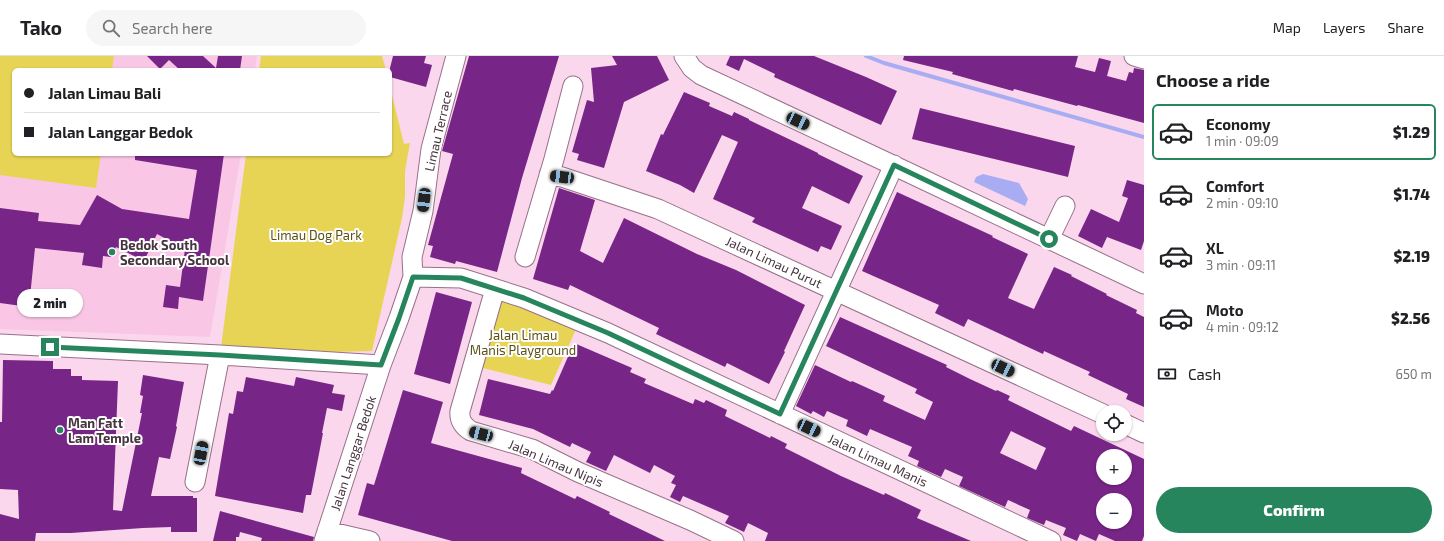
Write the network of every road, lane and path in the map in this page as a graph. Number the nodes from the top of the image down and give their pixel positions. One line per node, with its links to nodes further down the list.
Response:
1 (456, 56): 11 (street, Limau Terrace)
2 (1134, 56): 4 (street)
3 (685, 59): 6 (street)
4 (1144, 59)
5 (573, 86): 7 (street)
6 (894, 165): 9 (street); 14 (street)
7 (549, 175): 10 (street); 14 (street, Jalan Limau Purut)
8 (1065, 206): 9 (street)
9 (1049, 239): 12 (street)
10 (525, 257)
11 (413, 277): 13 (street, Jalan Limau Manis); 17 (street, Jalan Langgar Bedok)
12 (1143, 281)
13 (495, 289): 19 (street, Jalan Limau Manis); 25 (street, Jalan Limau Nipis)
14 (836, 291): 18 (street, Jalan Limau Purut); 19 (street)
15 (0, 344): 16 (street)
16 (220, 355): 17 (street); 22 (street)
17 (381, 365): 23 (street, Jalan Langgar Bedok)
18 (1096, 411)
19 (780, 414): 26 (street, Jalan Limau Manis)
20 (1132, 427): 21 (street)
21 (1144, 433)
22 (196, 482)
23 (325, 536): 24 (street)
24 (370, 541)
25 (734, 541)
26 (1049, 541)

